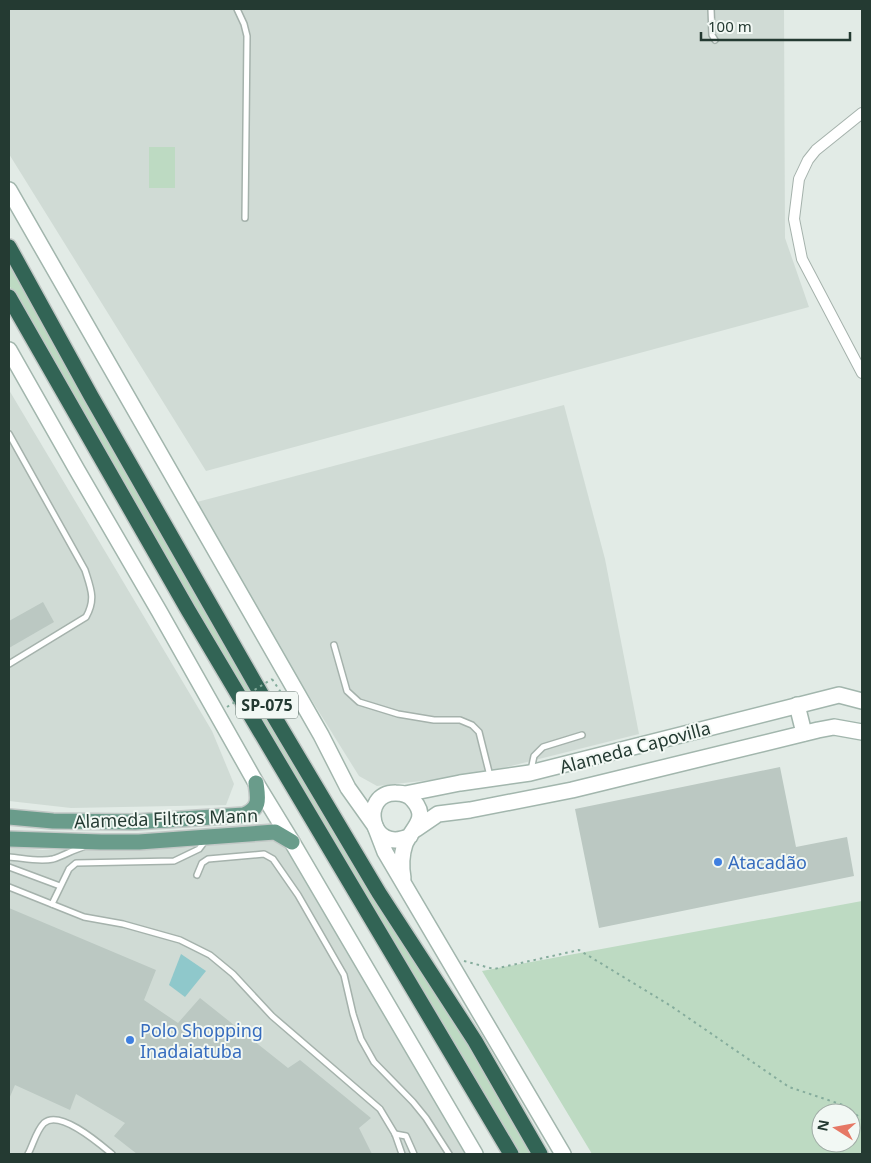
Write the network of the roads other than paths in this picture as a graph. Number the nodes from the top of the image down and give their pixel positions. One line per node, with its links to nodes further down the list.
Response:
1 (237, 9): 6 (lane)
2 (712, 9): 3 (lane)
3 (715, 40)
4 (862, 112): 10 (street)
5 (9, 190): 24 (main road)
6 (245, 218)
7 (9, 247): 51 (highway, SP-075)
8 (9, 297): 50 (highway, SP-075)
9 (9, 350): 23 (main road)
10 (862, 373)
11 (9, 434): 13 (lane)
12 (334, 646): 22 (lane)
13 (9, 664)
14 (862, 701): 15 (main road, Alameda Capovilla)
15 (797, 705): 17 (main road); 19 (main road, Alameda Capovilla)
16 (862, 732): 17 (main road, Alameda Capovilla)
17 (804, 733): 21 (main road, Alameda Capovilla)
18 (582, 734): 20 (lane)
19 (626, 749): 20 (main road, Alameda Capovilla); 21 (main road)
20 (530, 774): 22 (main road, Alameda Capovilla)
21 (632, 774): 30 (main road, Alameda Capovilla)
22 (490, 779): 25 (main road, Alameda Capovilla)
23 (256, 783): 28 (main road, Alameda Filtros Mann); 35 (main road)
24 (348, 788): 26 (main road); 29 (main road)
25 (405, 794): 26 (main road); 30 (main road)
26 (386, 795): 29 (main road)
27 (9, 817): 28 (main road, Alameda Filtros Mann)
28 (135, 822): 34 (main road)
29 (375, 826): 30 (main road); 39 (main road)
30 (413, 832): 39 (main road)
31 (207, 838): 34 (main road, Alameda Filtros Mann); 35 (main road, Alameda Filtros Mann); 40 (lane)
32 (9, 839): 33 (main road, Alameda Filtros Mann)
33 (101, 842): 34 (main road, Alameda Filtros Mann); 36 (lane)
34 (139, 842)
35 (292, 842): 49 (main road)
36 (9, 857)
37 (9, 867): 40 (lane)
38 (197, 875): 48 (lane)
39 (404, 885): 52 (main road)
40 (60, 886): 42 (lane)
41 (9, 887): 42 (lane)
42 (52, 904): 43 (lane)
43 (395, 1134): 46 (lane); 47 (lane)
44 (28, 1154): 45 (lane)
45 (112, 1154)
46 (402, 1154)
47 (414, 1154)
48 (448, 1154)
49 (475, 1154)
50 (510, 1154)
51 (540, 1154)
52 (563, 1154)

